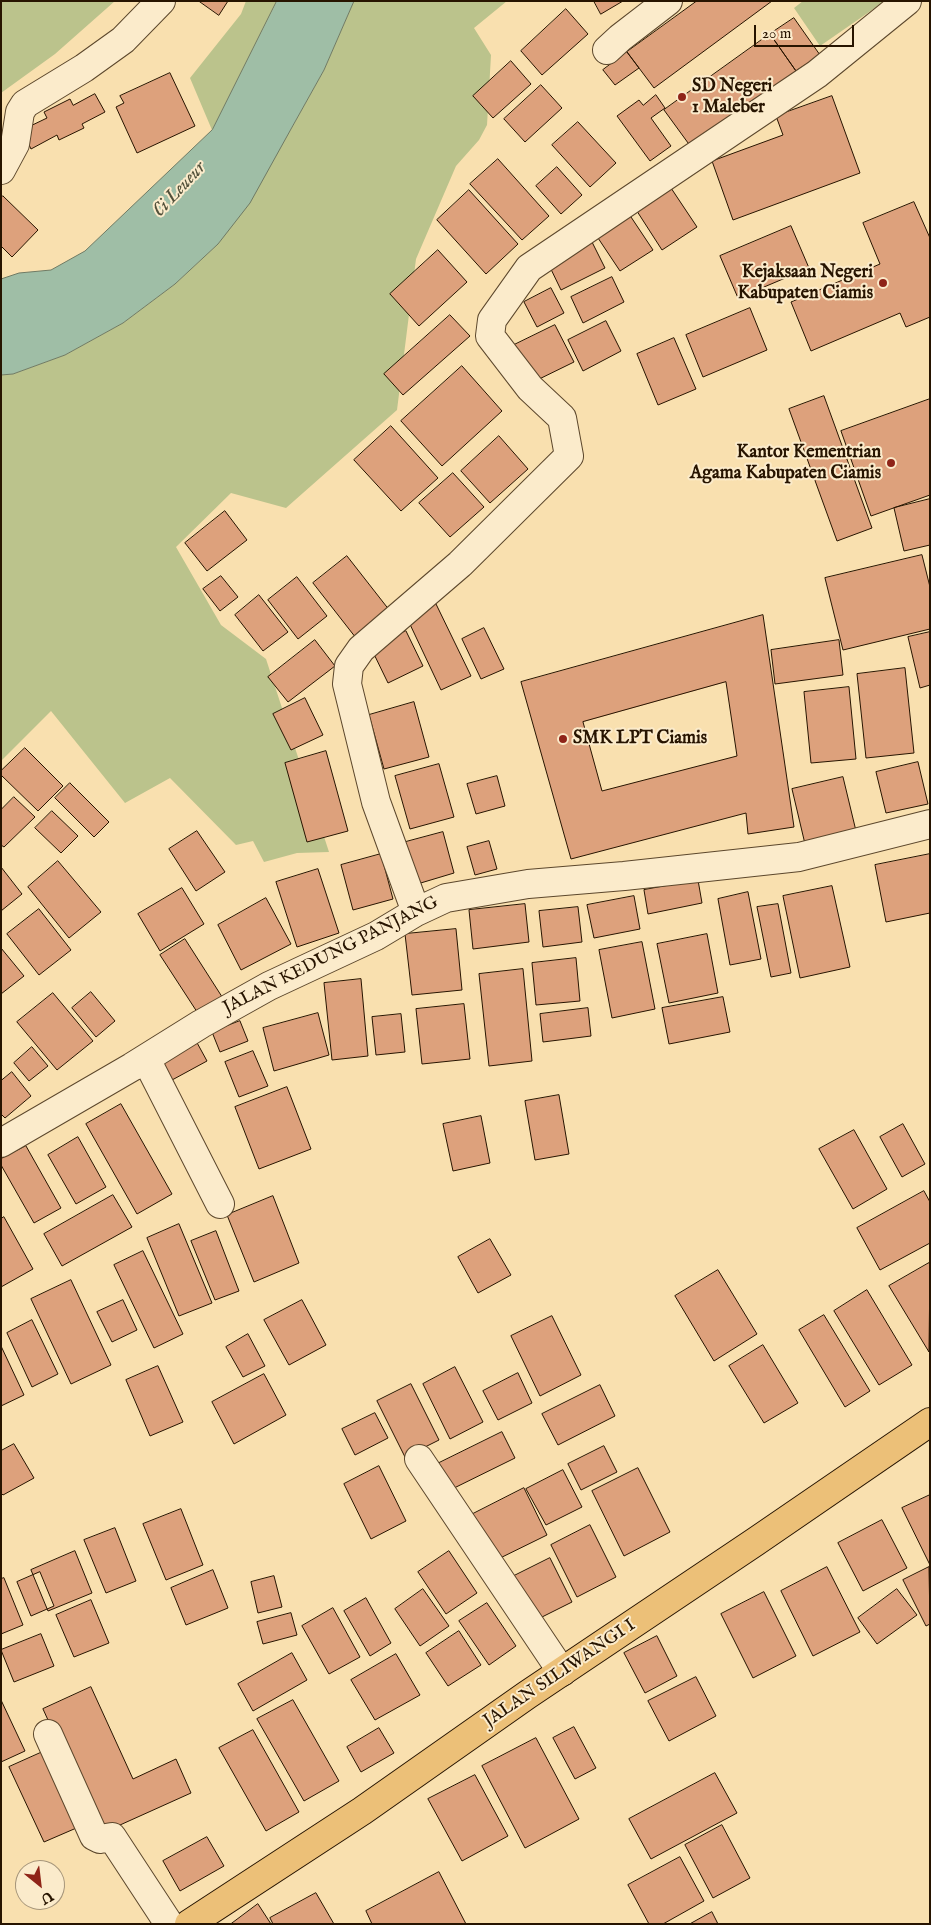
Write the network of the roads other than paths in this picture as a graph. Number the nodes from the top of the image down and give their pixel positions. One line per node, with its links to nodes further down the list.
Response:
1 (160, 1): 5 (street)
2 (668, 1): 4 (street)
3 (907, 1): 7 (street)
4 (607, 50)
5 (1, 170)
6 (930, 824): 7 (street, JALAN KEDUNG PANJANG)
7 (416, 912): 8 (street, JALAN KEDUNG PANJANG)
8 (146, 1058): 9 (street, JALAN KEDUNG PANJANG); 10 (street)
9 (1, 1143)
10 (220, 1204)
11 (930, 1422): 13 (main road, JALAN SILIWANGI I)
12 (419, 1459): 13 (street)
13 (562, 1672): 16 (main road, JALAN SILIWANGI I)
14 (48, 1734): 15 (street)
15 (169, 1924)
16 (189, 1924)

